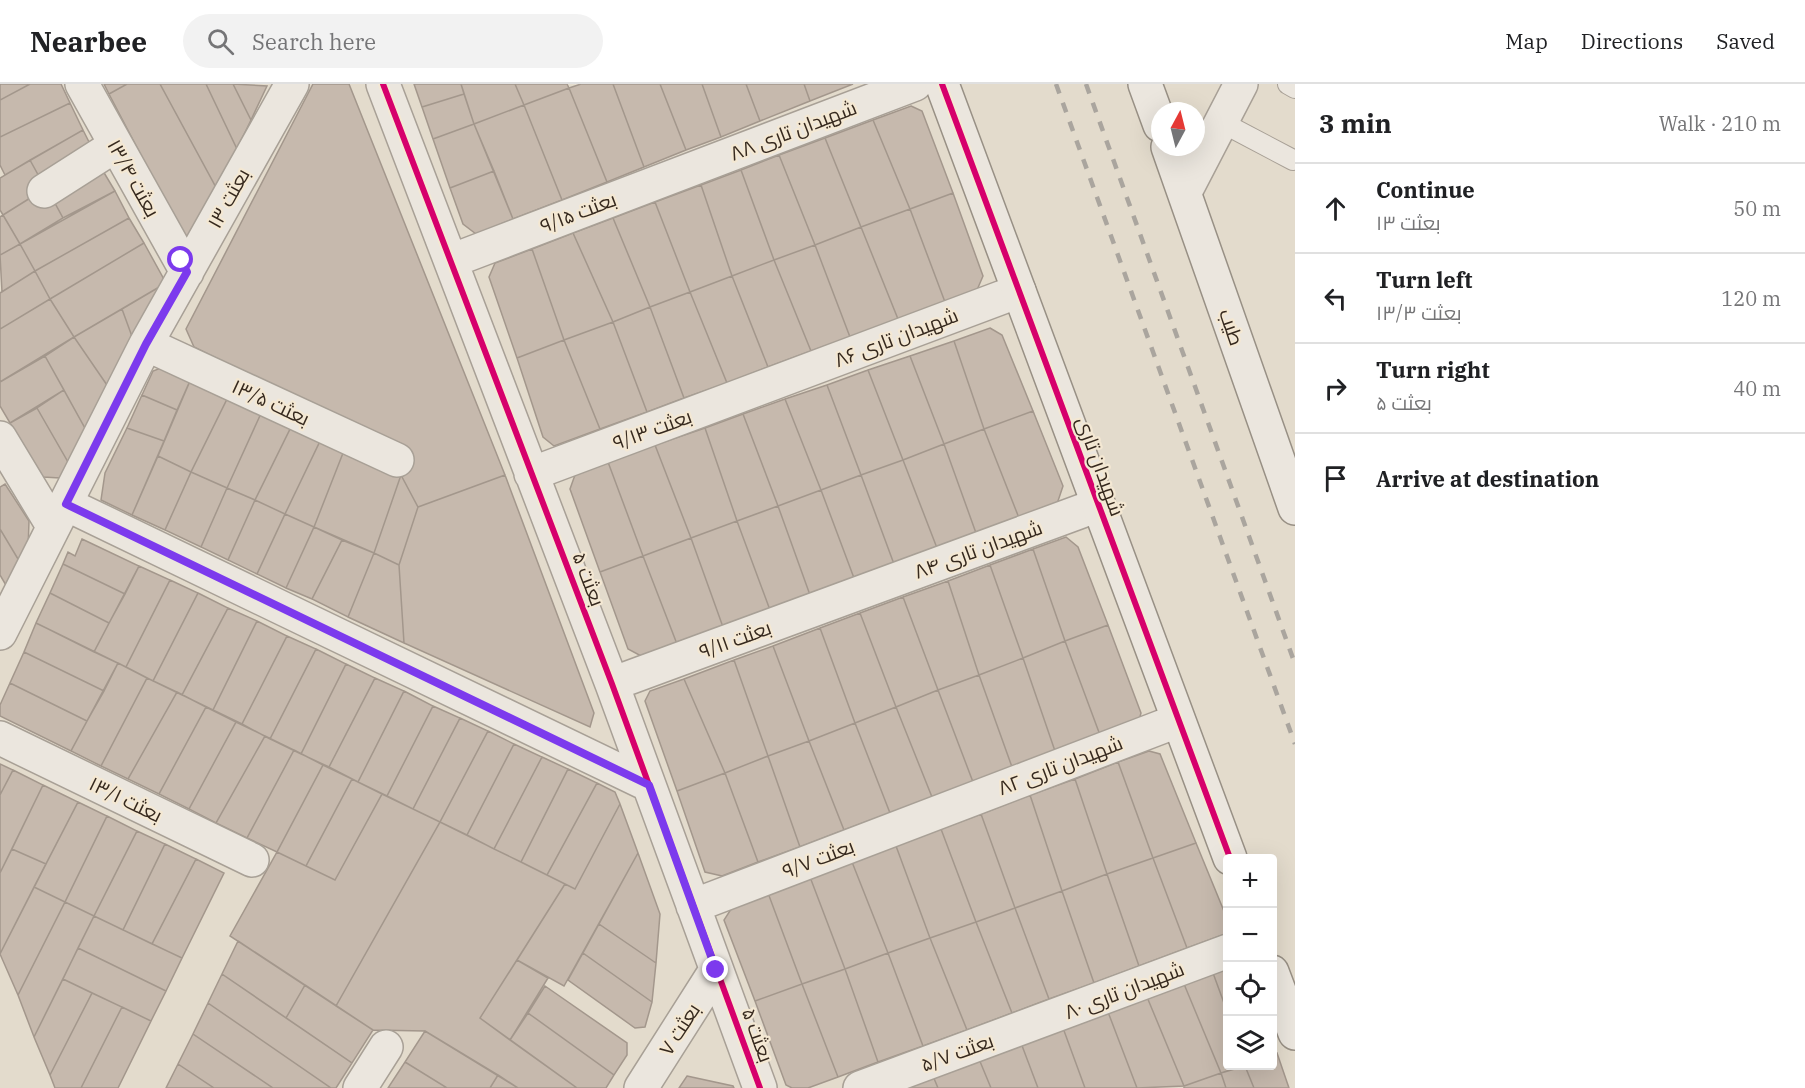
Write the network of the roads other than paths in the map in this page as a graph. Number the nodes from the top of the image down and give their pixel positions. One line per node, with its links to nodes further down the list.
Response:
1 (82, 84): 12 (street, بعثت ۱۳/۴)
2 (292, 84): 19 (street, بعثت ۱۳)
3 (383, 84): 18 (street, بعثت ۵)
4 (915, 84): 15 (street, شهیدان تاری ۸۸)
5 (942, 84): 20 (street, شهیدان تاری)
6 (1145, 84): 10 (street)
7 (1240, 84): 11 (street)
8 (1288, 84): 9 (lane)
9 (1295, 88)
10 (1152, 102)
11 (1221, 122): 14 (lane); 17 (street)
12 (116, 145): 16 (street); 19 (street, بعثت ۱۳/۴)
13 (1171, 156): 17 (street, طیب)
14 (1293, 160)
15 (705, 163): 18 (street, بعثت ۹/۱۵)
16 (44, 191)
17 (1185, 192): 27 (street, طیب)
18 (451, 261): 25 (street, بعثت ۵)
19 (187, 272): 21 (street, بعثت ۱۳)
20 (1018, 291): 22 (street, شهیدان تاری ۸۶); 26 (street, شهیدان تاری)
21 (146, 344): 24 (street, بعثت ۱۳/۵); 28 (street, بعثت ۱۳)
22 (773, 384): 25 (street, بعثت ۹/۱۳)
23 (0, 438): 28 (street)
24 (397, 460)
25 (531, 474): 31 (street, بعثت ۵)
26 (1098, 505): 29 (street, شهیدان تاری ۸۴); 32 (street, شهیدان تاری)
27 (1295, 508)
28 (60, 515): 30 (street, بعثت ۱۳); 34 (street)
29 (858, 593): 31 (street, بعثت ۹/۱۱)
30 (0, 633)
31 (612, 684): 34 (street, بعثت ۵)
32 (1177, 721): 35 (street, شهیدان تاری ۸۲); 36 (street, شهیدان تاری)
33 (0, 738): 37 (street, بعثت ۱۳/۱)
34 (649, 785): 38 (street, بعثت ۵)
35 (944, 810): 38 (street, بعثت ۹/۷)
36 (1228, 854)
37 (252, 860)
38 (693, 906): 40 (street, بعثت ۵)
39 (1223, 953): 42 (street, شهیدان تاری ۸۰)
40 (716, 970): 46 (street, بعثت ۷); 47 (street, بعثت ۵)
41 (1277, 985): 43 (street)
42 (1021, 1029): 48 (street, بعثت ۵/۷)
43 (1295, 1033)
44 (386, 1047): 45 (street)
45 (360, 1088)
46 (641, 1088)
47 (760, 1088)
48 (860, 1088)

